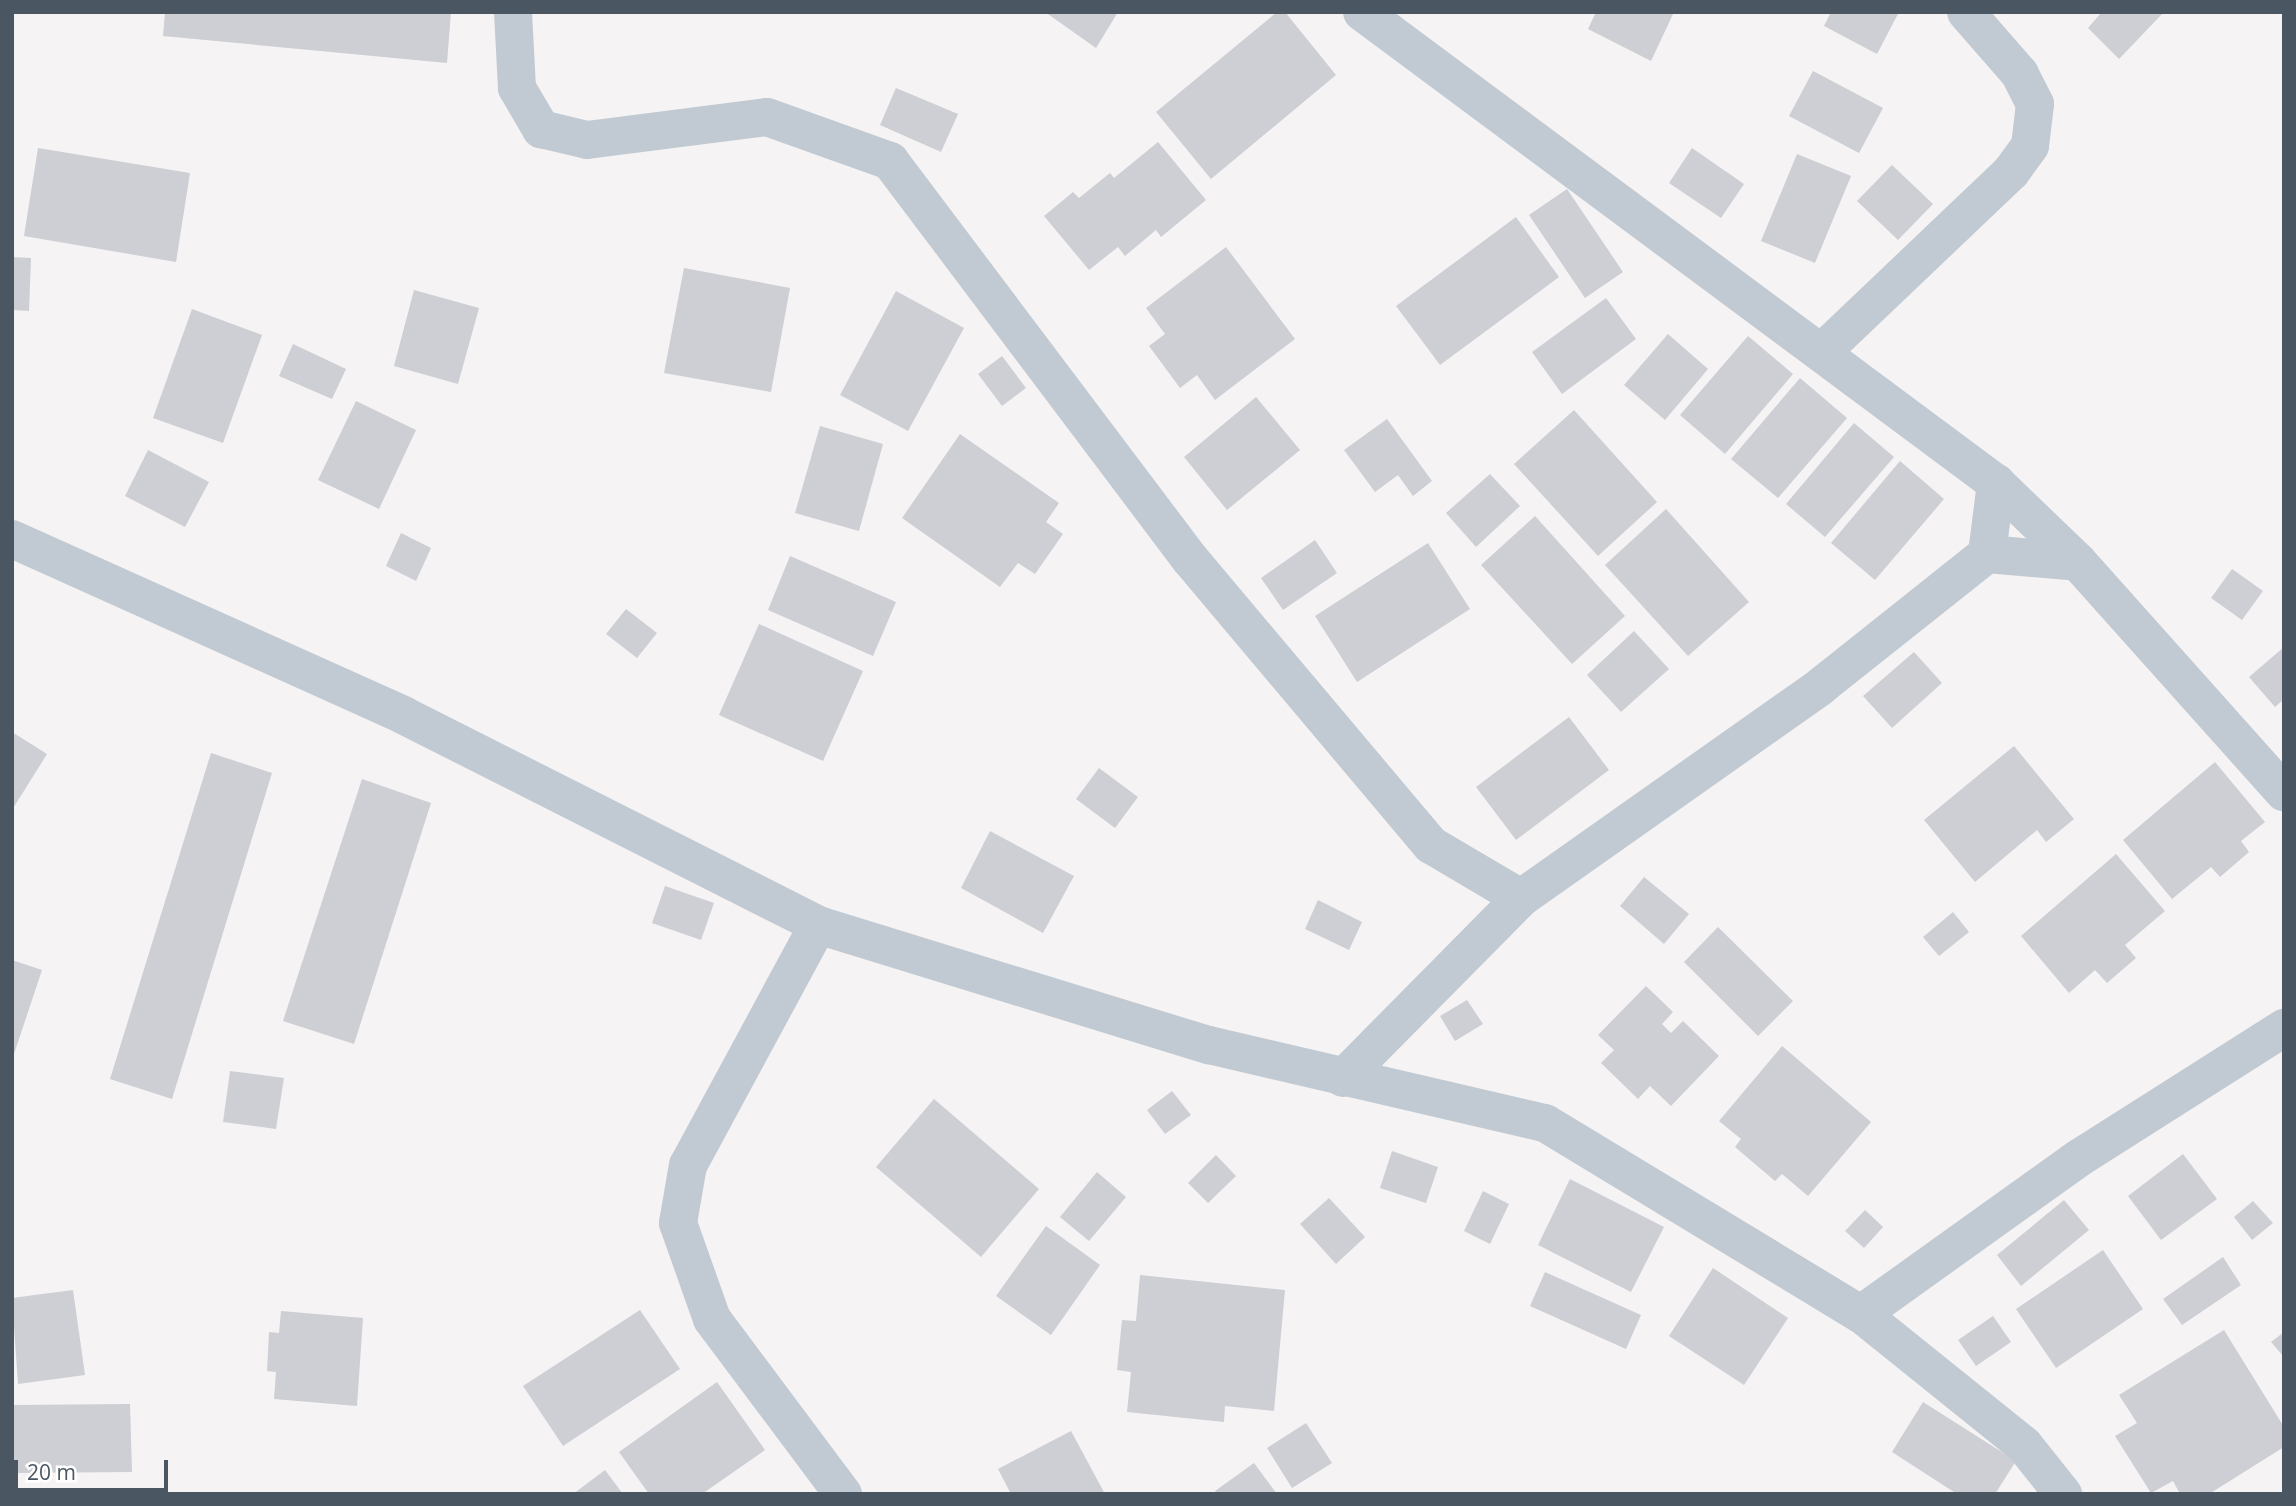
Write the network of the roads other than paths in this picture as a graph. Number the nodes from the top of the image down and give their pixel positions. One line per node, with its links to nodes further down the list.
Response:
1 (513, 12): 10 (street)
2 (1362, 12): 4 (street)
3 (1966, 12): 4 (street)
4 (1823, 351): 5 (street)
5 (1996, 483): 7 (street); 8 (street)
6 (12, 539): 11 (street)
7 (1987, 554): 8 (street); 10 (street)
8 (2078, 562): 9 (street)
9 (2284, 792)
10 (1521, 898): 13 (street)
11 (818, 925): 13 (street); 15 (street)
12 (2284, 1028): 14 (street)
13 (1343, 1078): 14 (street)
14 (1861, 1314): 16 (street)
15 (843, 1494)
16 (2063, 1494)

